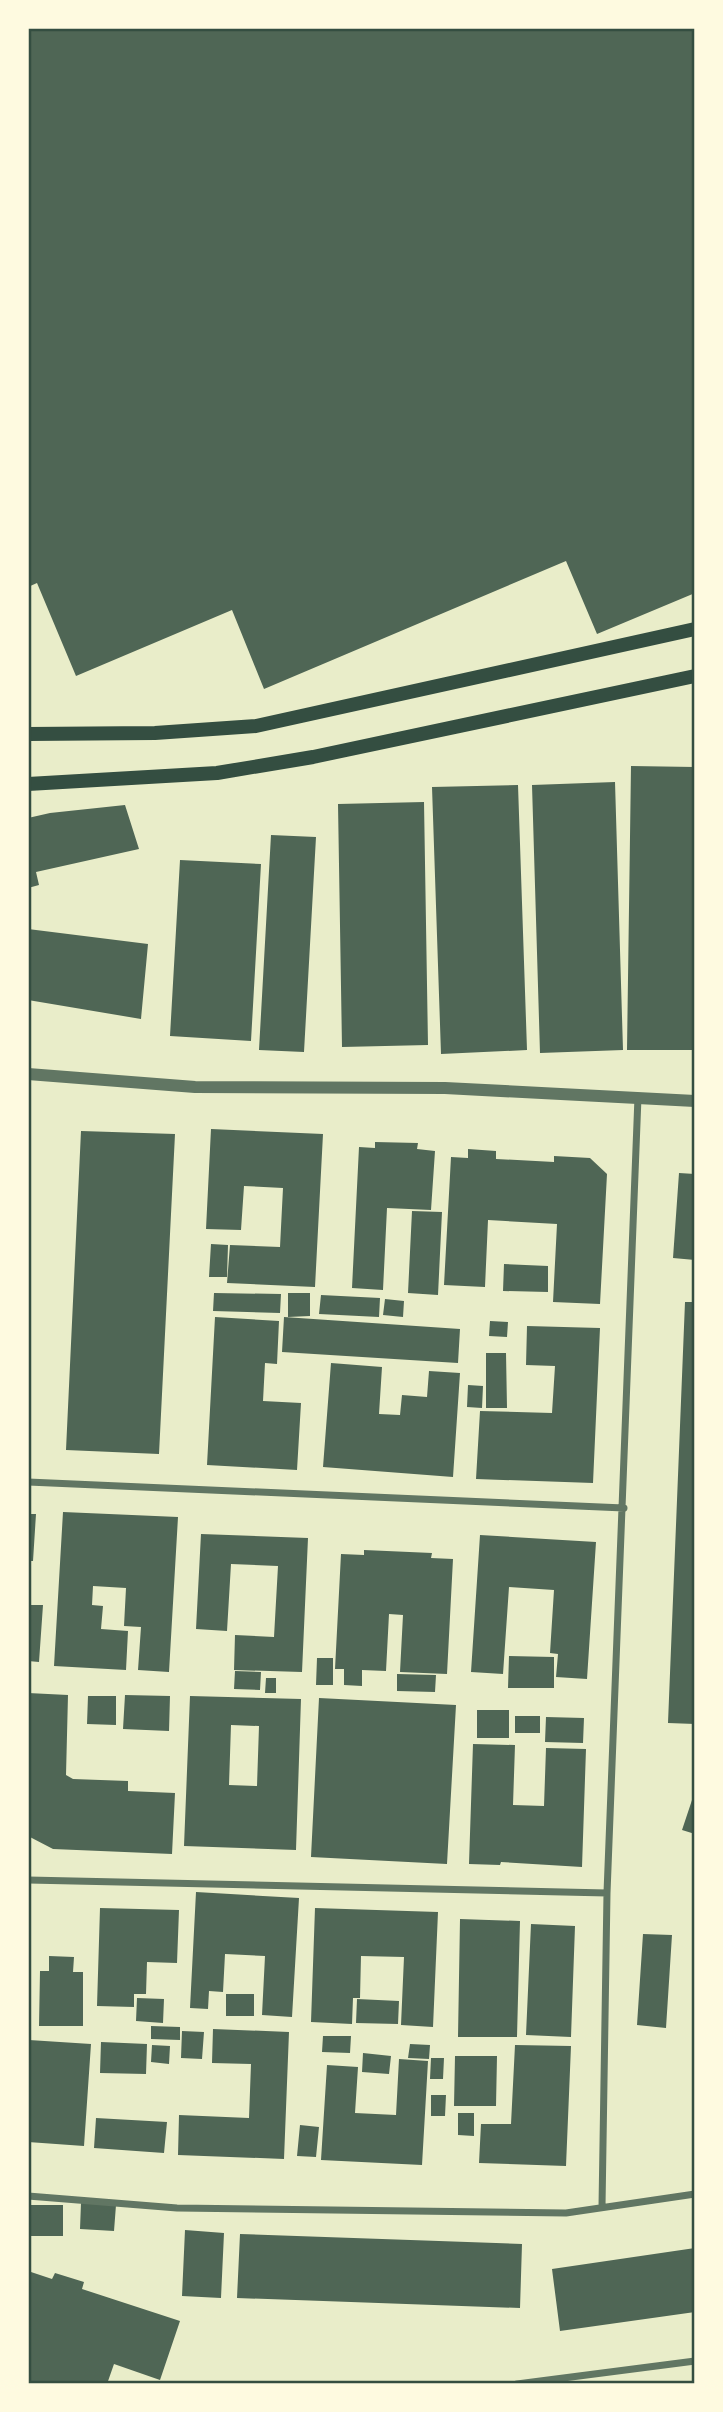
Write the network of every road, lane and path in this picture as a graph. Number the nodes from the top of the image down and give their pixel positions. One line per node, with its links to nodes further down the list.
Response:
1 (695, 629): 3 (main road)
2 (695, 676): 4 (main road)
3 (28, 733)
4 (28, 784)
5 (28, 1073): 6 (street)
6 (639, 1096): 7 (street); 9 (street)
7 (695, 1101)
8 (28, 1482): 9 (street)
9 (624, 1508): 11 (street)
10 (28, 1880): 11 (street)
11 (607, 1893): 14 (street)
12 (695, 2194): 14 (street)
13 (28, 2196): 14 (street)
14 (602, 2207)
15 (695, 2361): 16 (street)
16 (517, 2384)

